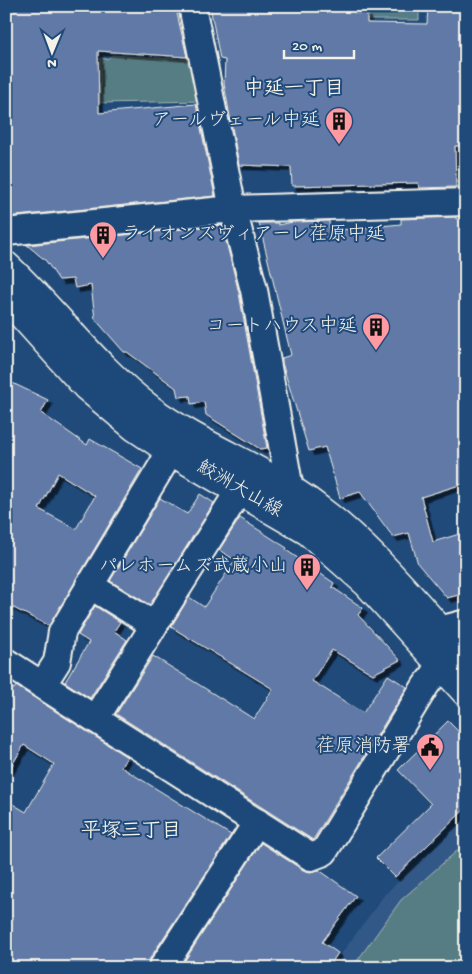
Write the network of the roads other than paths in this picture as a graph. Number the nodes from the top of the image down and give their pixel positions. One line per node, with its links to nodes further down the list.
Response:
1 (192, 6): 3 (street)
2 (466, 202): 3 (street)
3 (232, 209): 4 (street); 8 (street)
4 (6, 232)
5 (6, 266): 8 (main road, 鮫洲大山線)
6 (6, 297): 7 (main road, 鮫洲大山線)
7 (171, 451): 9 (main road, 鮫洲大山線); 11 (street)
8 (290, 489): 10 (street); 14 (main road, 鮫洲大山線)
9 (239, 491): 10 (main road, 鮫洲大山線); 13 (street)
10 (289, 520): 14 (main road, 鮫洲大山線)
11 (89, 585): 13 (street); 17 (street)
12 (466, 623): 14 (street)
13 (154, 625): 19 (street)
14 (429, 635): 16 (main road, 鮫洲大山線)
15 (6, 662): 17 (street)
16 (454, 662): 18 (main road, 鮫洲大山線); 20 (street)
17 (43, 684): 19 (street)
18 (466, 692)
19 (95, 719): 20 (street)
20 (257, 822): 21 (street)
21 (162, 968)

